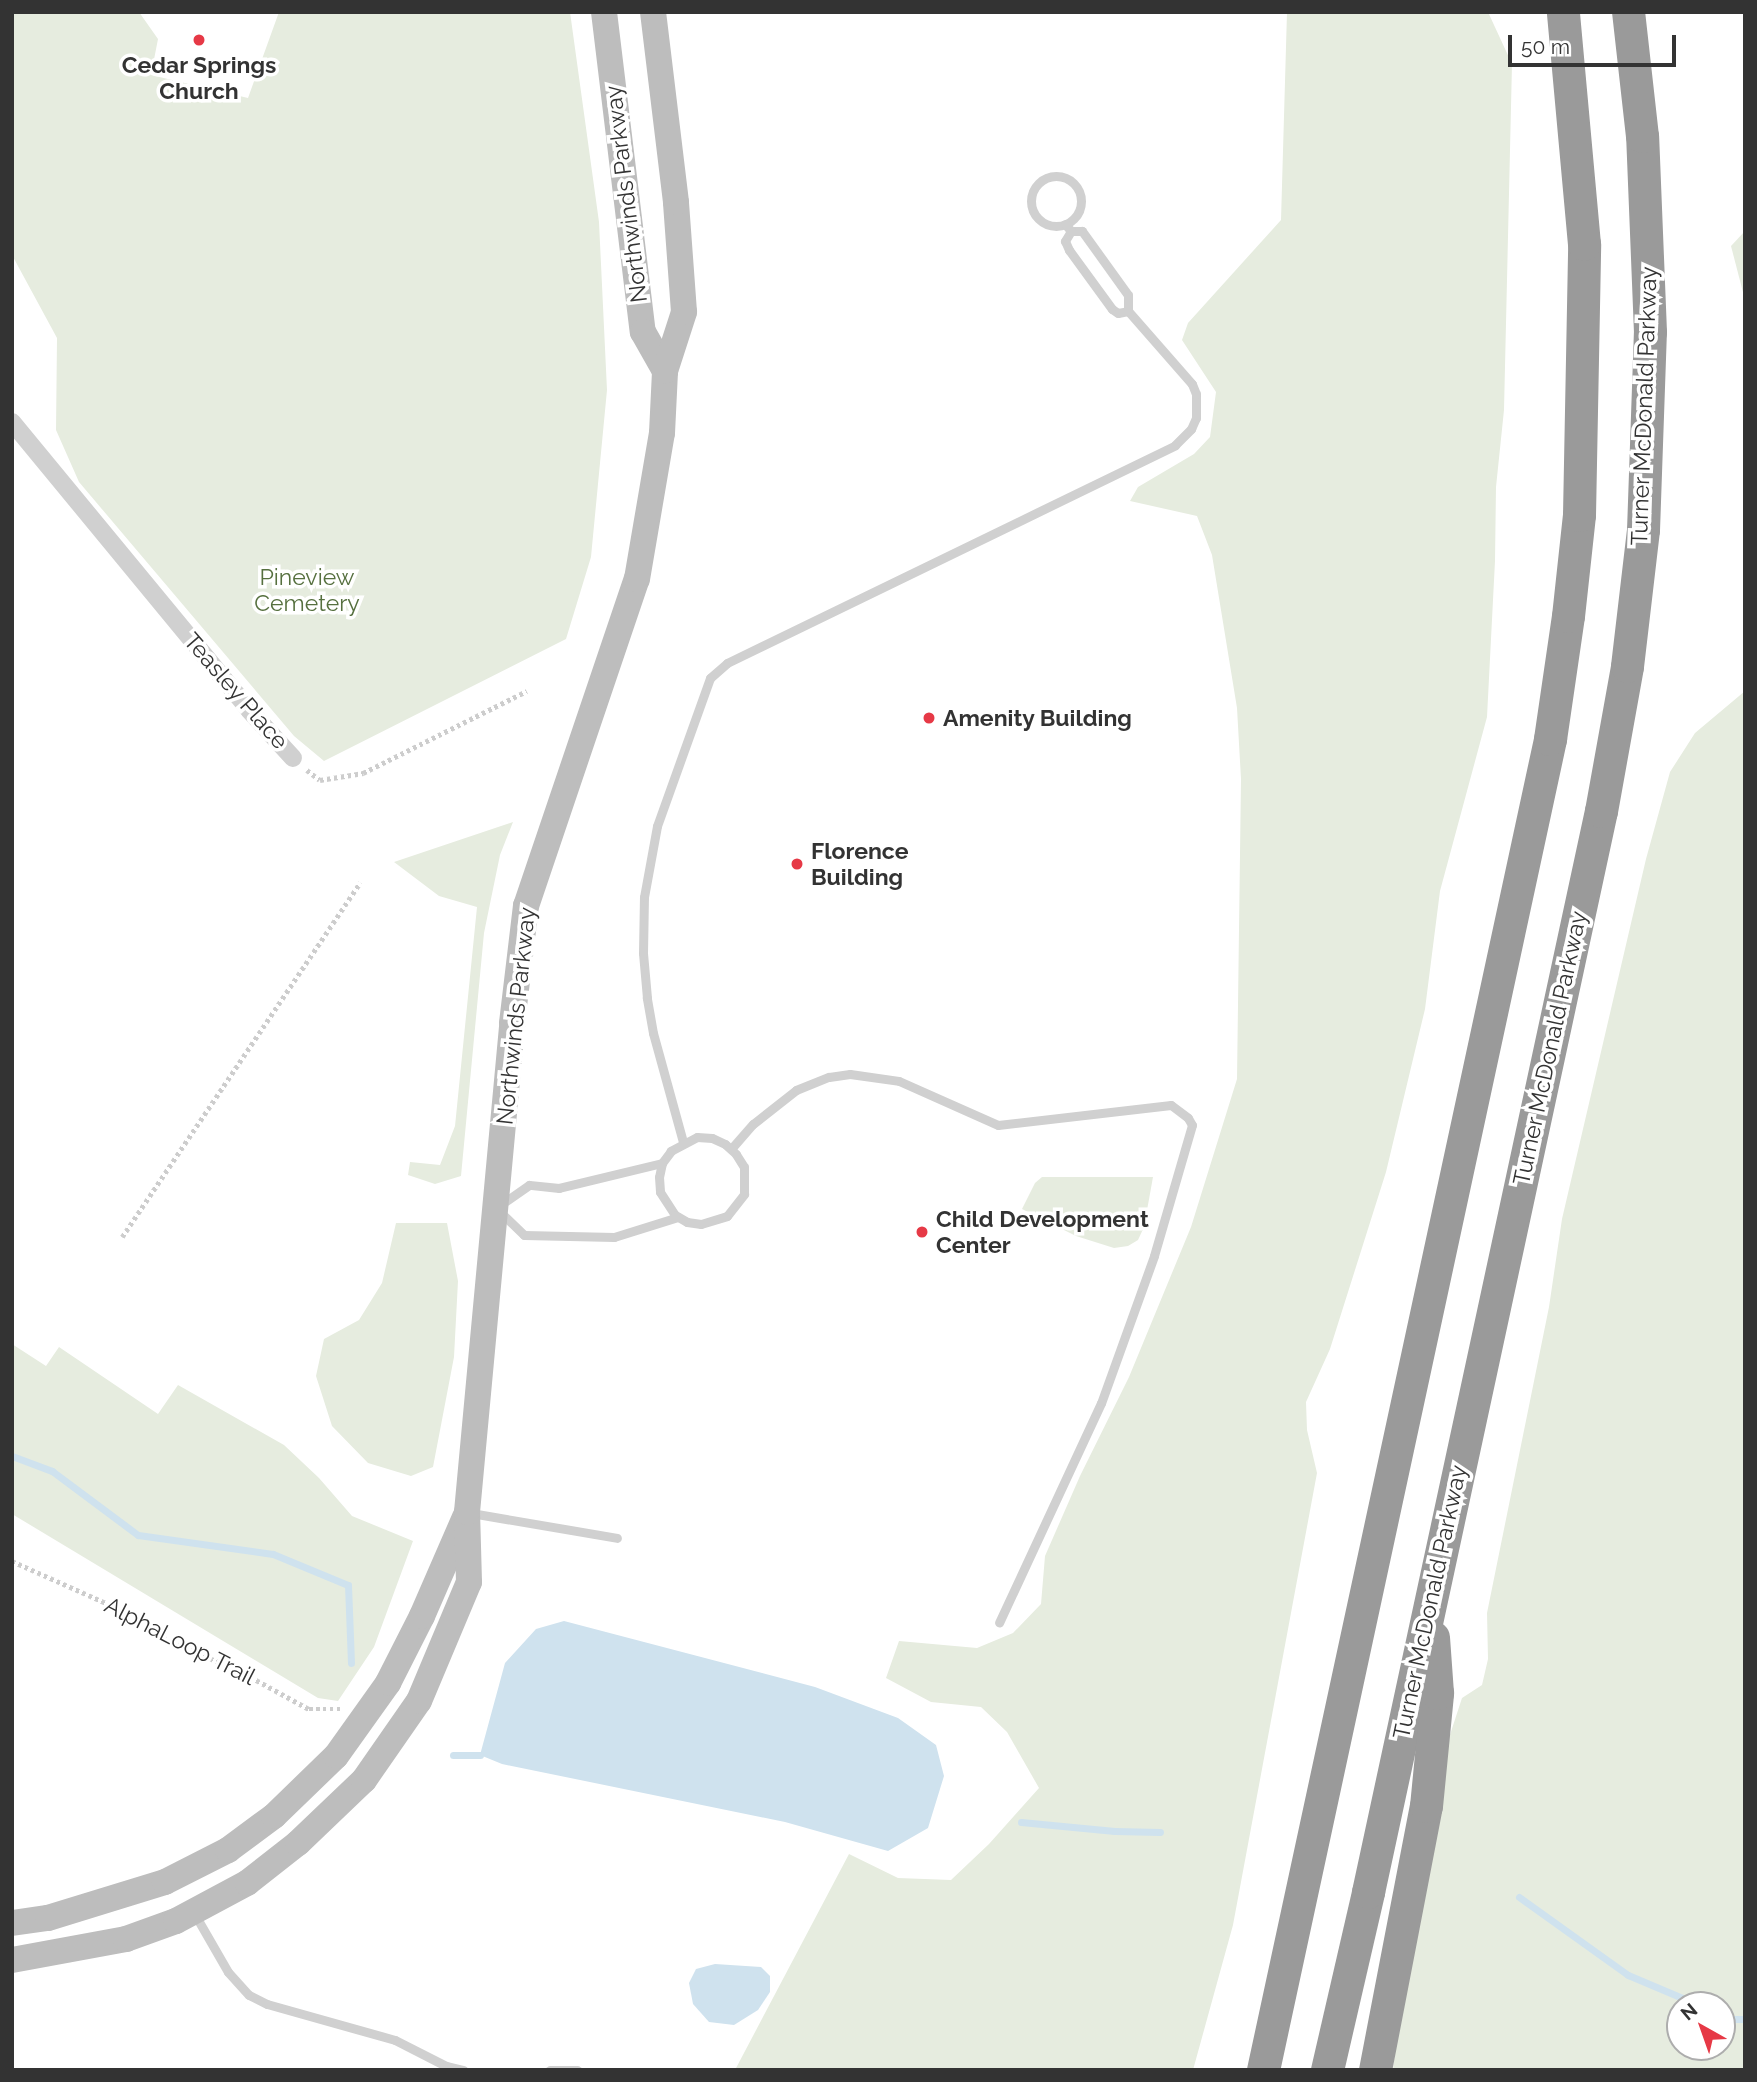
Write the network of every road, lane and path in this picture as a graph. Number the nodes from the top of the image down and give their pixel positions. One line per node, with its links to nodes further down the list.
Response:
1 (604, 12): 7 (street, Northwinds Parkway)
2 (653, 12): 7 (street, Northwinds Parkway)
3 (1563, 12): 31 (highway)
4 (1628, 12): 21 (highway, Turner McDonald Parkway)
5 (1068, 227): 5 (lane); 6 (lane); 6 (lane)
6 (1128, 311): 12 (lane)
7 (665, 371): 15 (street, Northwinds Parkway)
8 (12, 422): 10 (street, Teasley Place)
9 (527, 691): 10 (path, Teasley Place)
10 (293, 758)
11 (360, 883): 17 (path)
12 (683, 1142): 13 (lane); 14 (lane)
13 (731, 1149): 16 (lane); 22 (lane)
14 (662, 1163): 15 (lane); 16 (lane)
15 (496, 1208): 16 (lane); 18 (street, Northwinds Parkway)
16 (678, 1217)
17 (122, 1237)
18 (467, 1512): 19 (lane); 24 (street, Northwinds Parkway); 25 (street, Northwinds Parkway)
19 (617, 1538)
20 (12, 1561): 23 (path, AlphaLoop Trail)
21 (1430, 1601): 32 (highway, Turner McDonald Parkway); 33 (highway)
22 (999, 1623)
23 (349, 1709)
24 (194, 1913): 26 (street, Northwinds Parkway); 27 (lane)
25 (12, 1923)
26 (12, 1960)
27 (448, 2068): 28 (lane)
28 (464, 2070)
29 (550, 2070): 30 (lane)
30 (577, 2070)
31 (1263, 2070)
32 (1327, 2070)
33 (1375, 2070)

